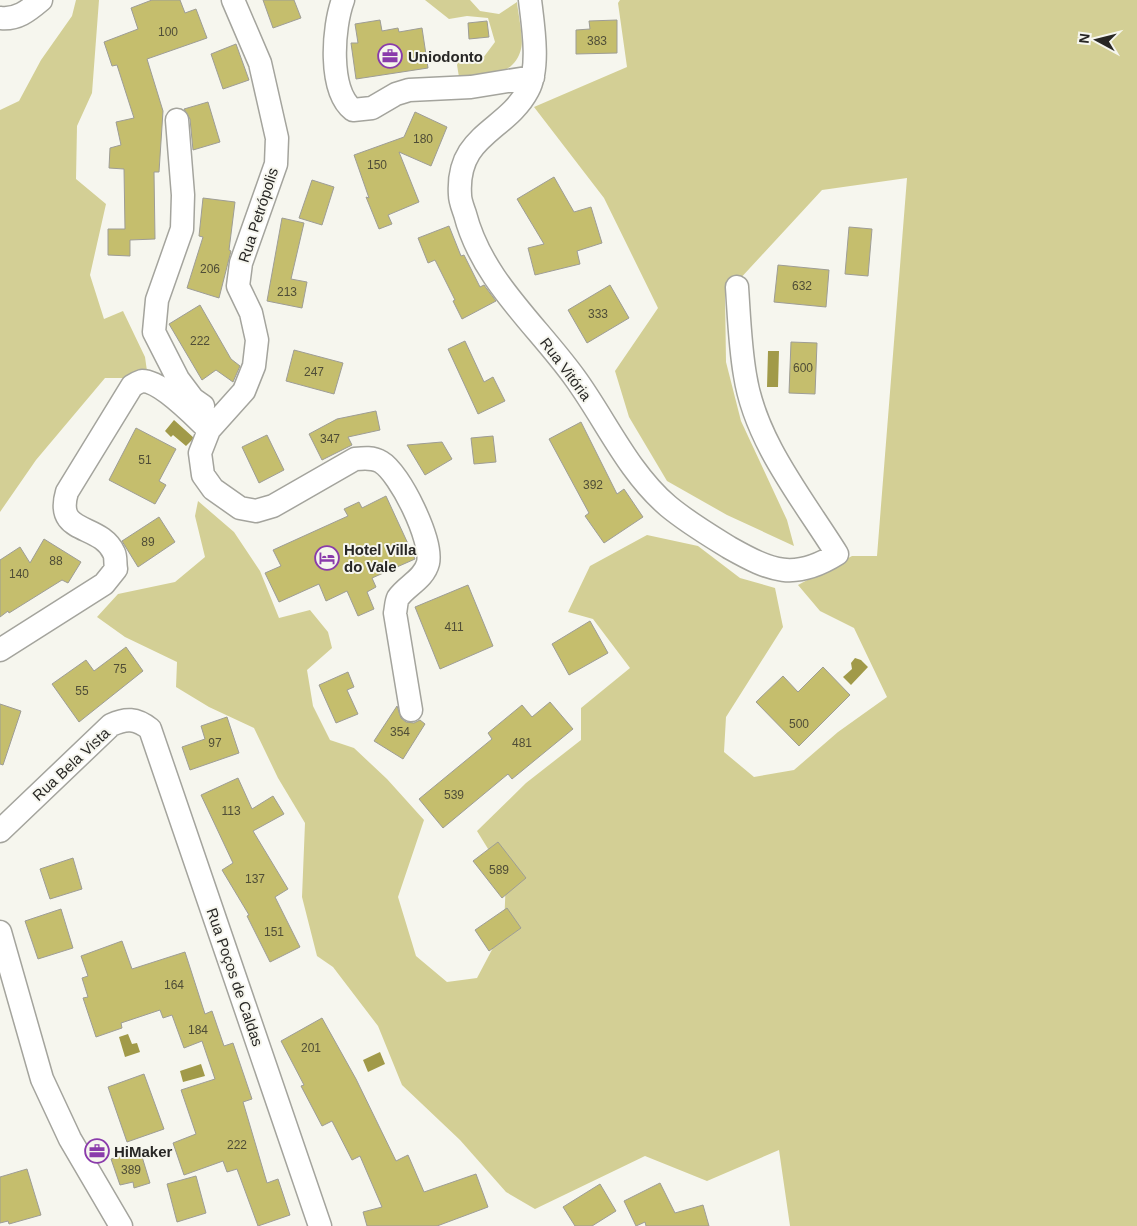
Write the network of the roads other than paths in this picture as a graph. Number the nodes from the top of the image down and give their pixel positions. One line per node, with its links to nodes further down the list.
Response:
1 (41, 0): 5 (street)
2 (234, 0): 9 (street, Rua Petrópolis)
3 (343, 0): 6 (street)
4 (530, 0): 6 (street)
5 (0, 18)
6 (533, 77): 8 (street, Rua Vitória)
7 (177, 120): 9 (street)
8 (736, 287)
9 (214, 423): 10 (street); 11 (street, Rua Petrópolis)
10 (0, 650)
11 (411, 710)
12 (150, 729): 13 (street, Rua Bela Vista); 16 (street, Rua Poços de Caldas)
13 (0, 831)
14 (0, 932): 15 (street)
15 (121, 1226)
16 (320, 1226)

